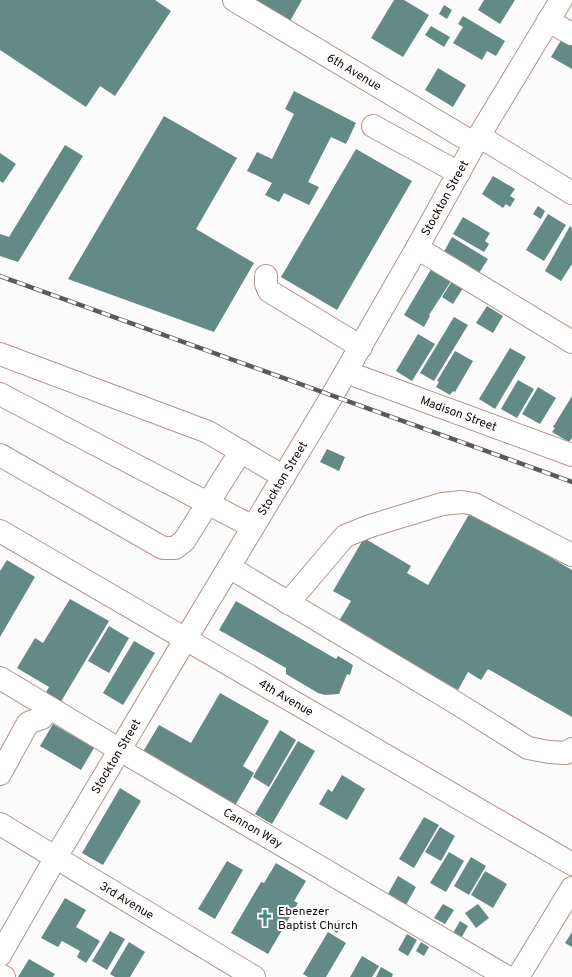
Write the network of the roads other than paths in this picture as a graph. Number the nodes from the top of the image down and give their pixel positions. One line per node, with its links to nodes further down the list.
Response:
1 (234, 0): 6 (street, 6th Avenue)
2 (561, 0): 3 (street, Stockton Street)
3 (548, 21): 4 (street); 6 (street, Stockton Street)
4 (572, 34)
5 (373, 126): 7 (street)
6 (477, 140): 7 (street, Stockton Street); 8 (street, 6th Avenue)
7 (459, 173): 9 (street, Stockton Street)
8 (572, 193)
9 (417, 248): 11 (street); 12 (street, Stockton Street)
10 (266, 276): 12 (street)
11 (572, 342)
12 (361, 347): 14 (street, Stockton Street)
13 (0, 354): 16 (street)
14 (346, 372): 18 (street, Madison Street); 19 (street, Stockton Street)
15 (0, 394): 20 (street)
16 (241, 451): 19 (street); 20 (street)
17 (0, 455): 20 (street)
18 (572, 455)
19 (284, 477): 21 (street, Stockton Street)
20 (208, 504): 21 (street)
21 (253, 527): 24 (street, Stockton Street)
22 (2, 538): 26 (street, 4th Avenue)
23 (572, 555): 25 (street)
24 (229, 567): 25 (street); 26 (street, Stockton Street)
25 (288, 603): 29 (street)
26 (185, 640): 30 (street, Stockton Street); 34 (street, 4th Avenue)
27 (0, 678): 28 (street, Cannon Way)
28 (49, 708): 30 (street, Cannon Way); 31 (street)
29 (572, 749)
30 (120, 750): 33 (street, Stockton Street); 40 (street, Cannon Way)
31 (0, 774)
32 (0, 824): 33 (street, 3rd Avenue)
33 (56, 857): 36 (street, Stockton Street); 39 (street, 3rd Avenue)
34 (572, 864)
35 (572, 888): 41 (street)
36 (0, 955)
37 (0, 975): 38 (street)
38 (4, 977)
39 (254, 977)
40 (506, 977)
41 (518, 977)

